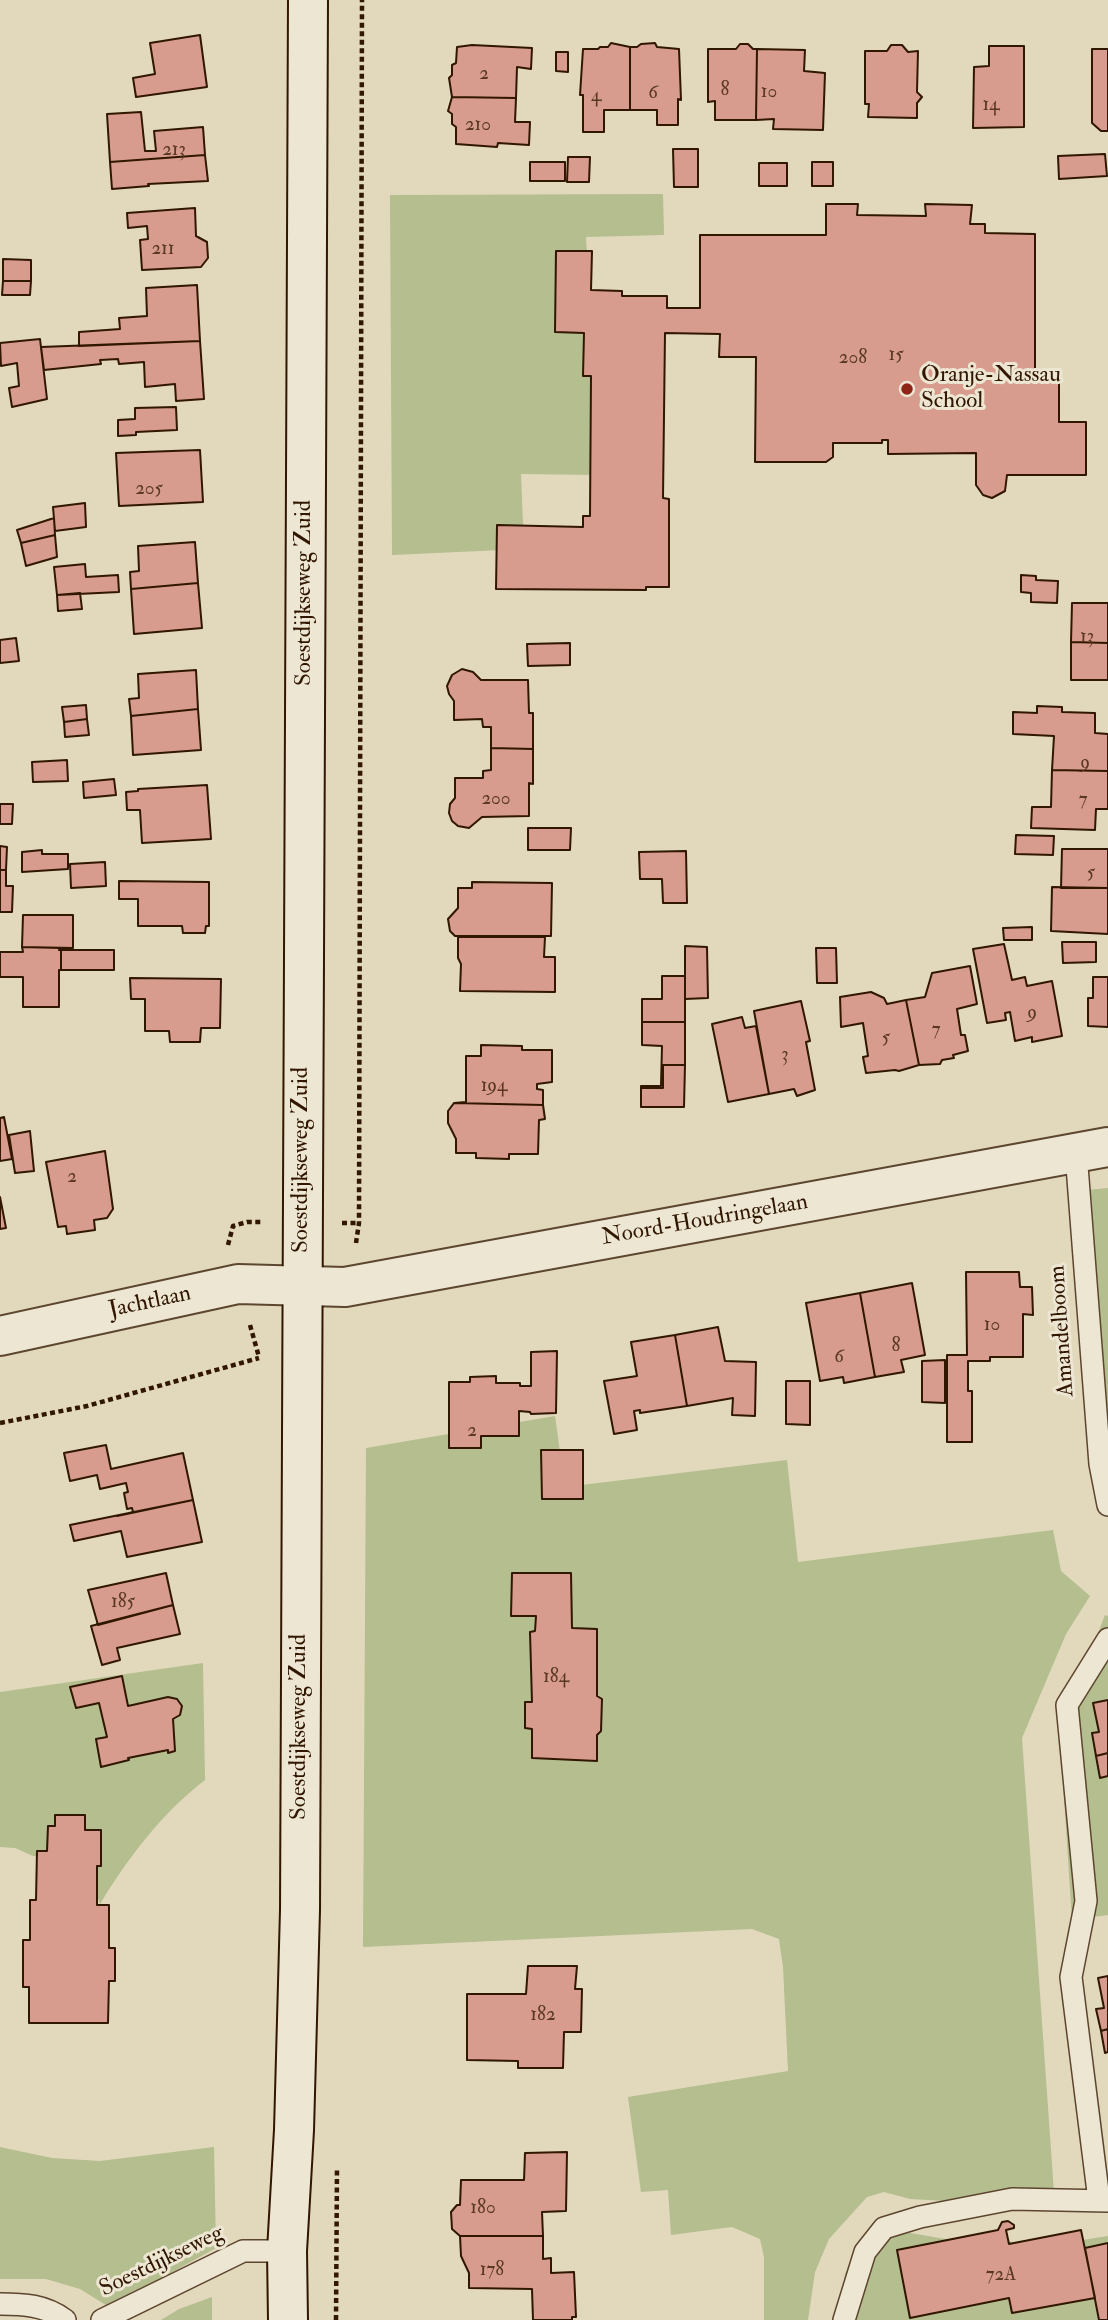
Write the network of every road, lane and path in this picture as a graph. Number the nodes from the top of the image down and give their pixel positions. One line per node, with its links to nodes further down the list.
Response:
1 (308, 0): 5 (main road, Soestdijkseweg Zuid)
2 (362, 0): 4 (path)
3 (1092, 1150): 5 (main road, Noord-Houdringelaan); 9 (lane, Amandelboom)
4 (359, 1223)
5 (301, 1287): 6 (main road, Jachtlaan); 12 (main road, Soestdijkseweg Zuid)
6 (0, 1336)
7 (259, 1358): 8 (path)
8 (0, 1423)
9 (1108, 1505)
10 (1108, 1639): 11 (lane)
11 (1104, 2201): 17 (lane)
12 (287, 2251): 15 (lane, Soestdijkseweg); 16 (main road, Soestdijkseweg Zuid)
13 (0, 2304): 14 (lane)
14 (65, 2320)
15 (102, 2320)
16 (288, 2320)
17 (844, 2320)

